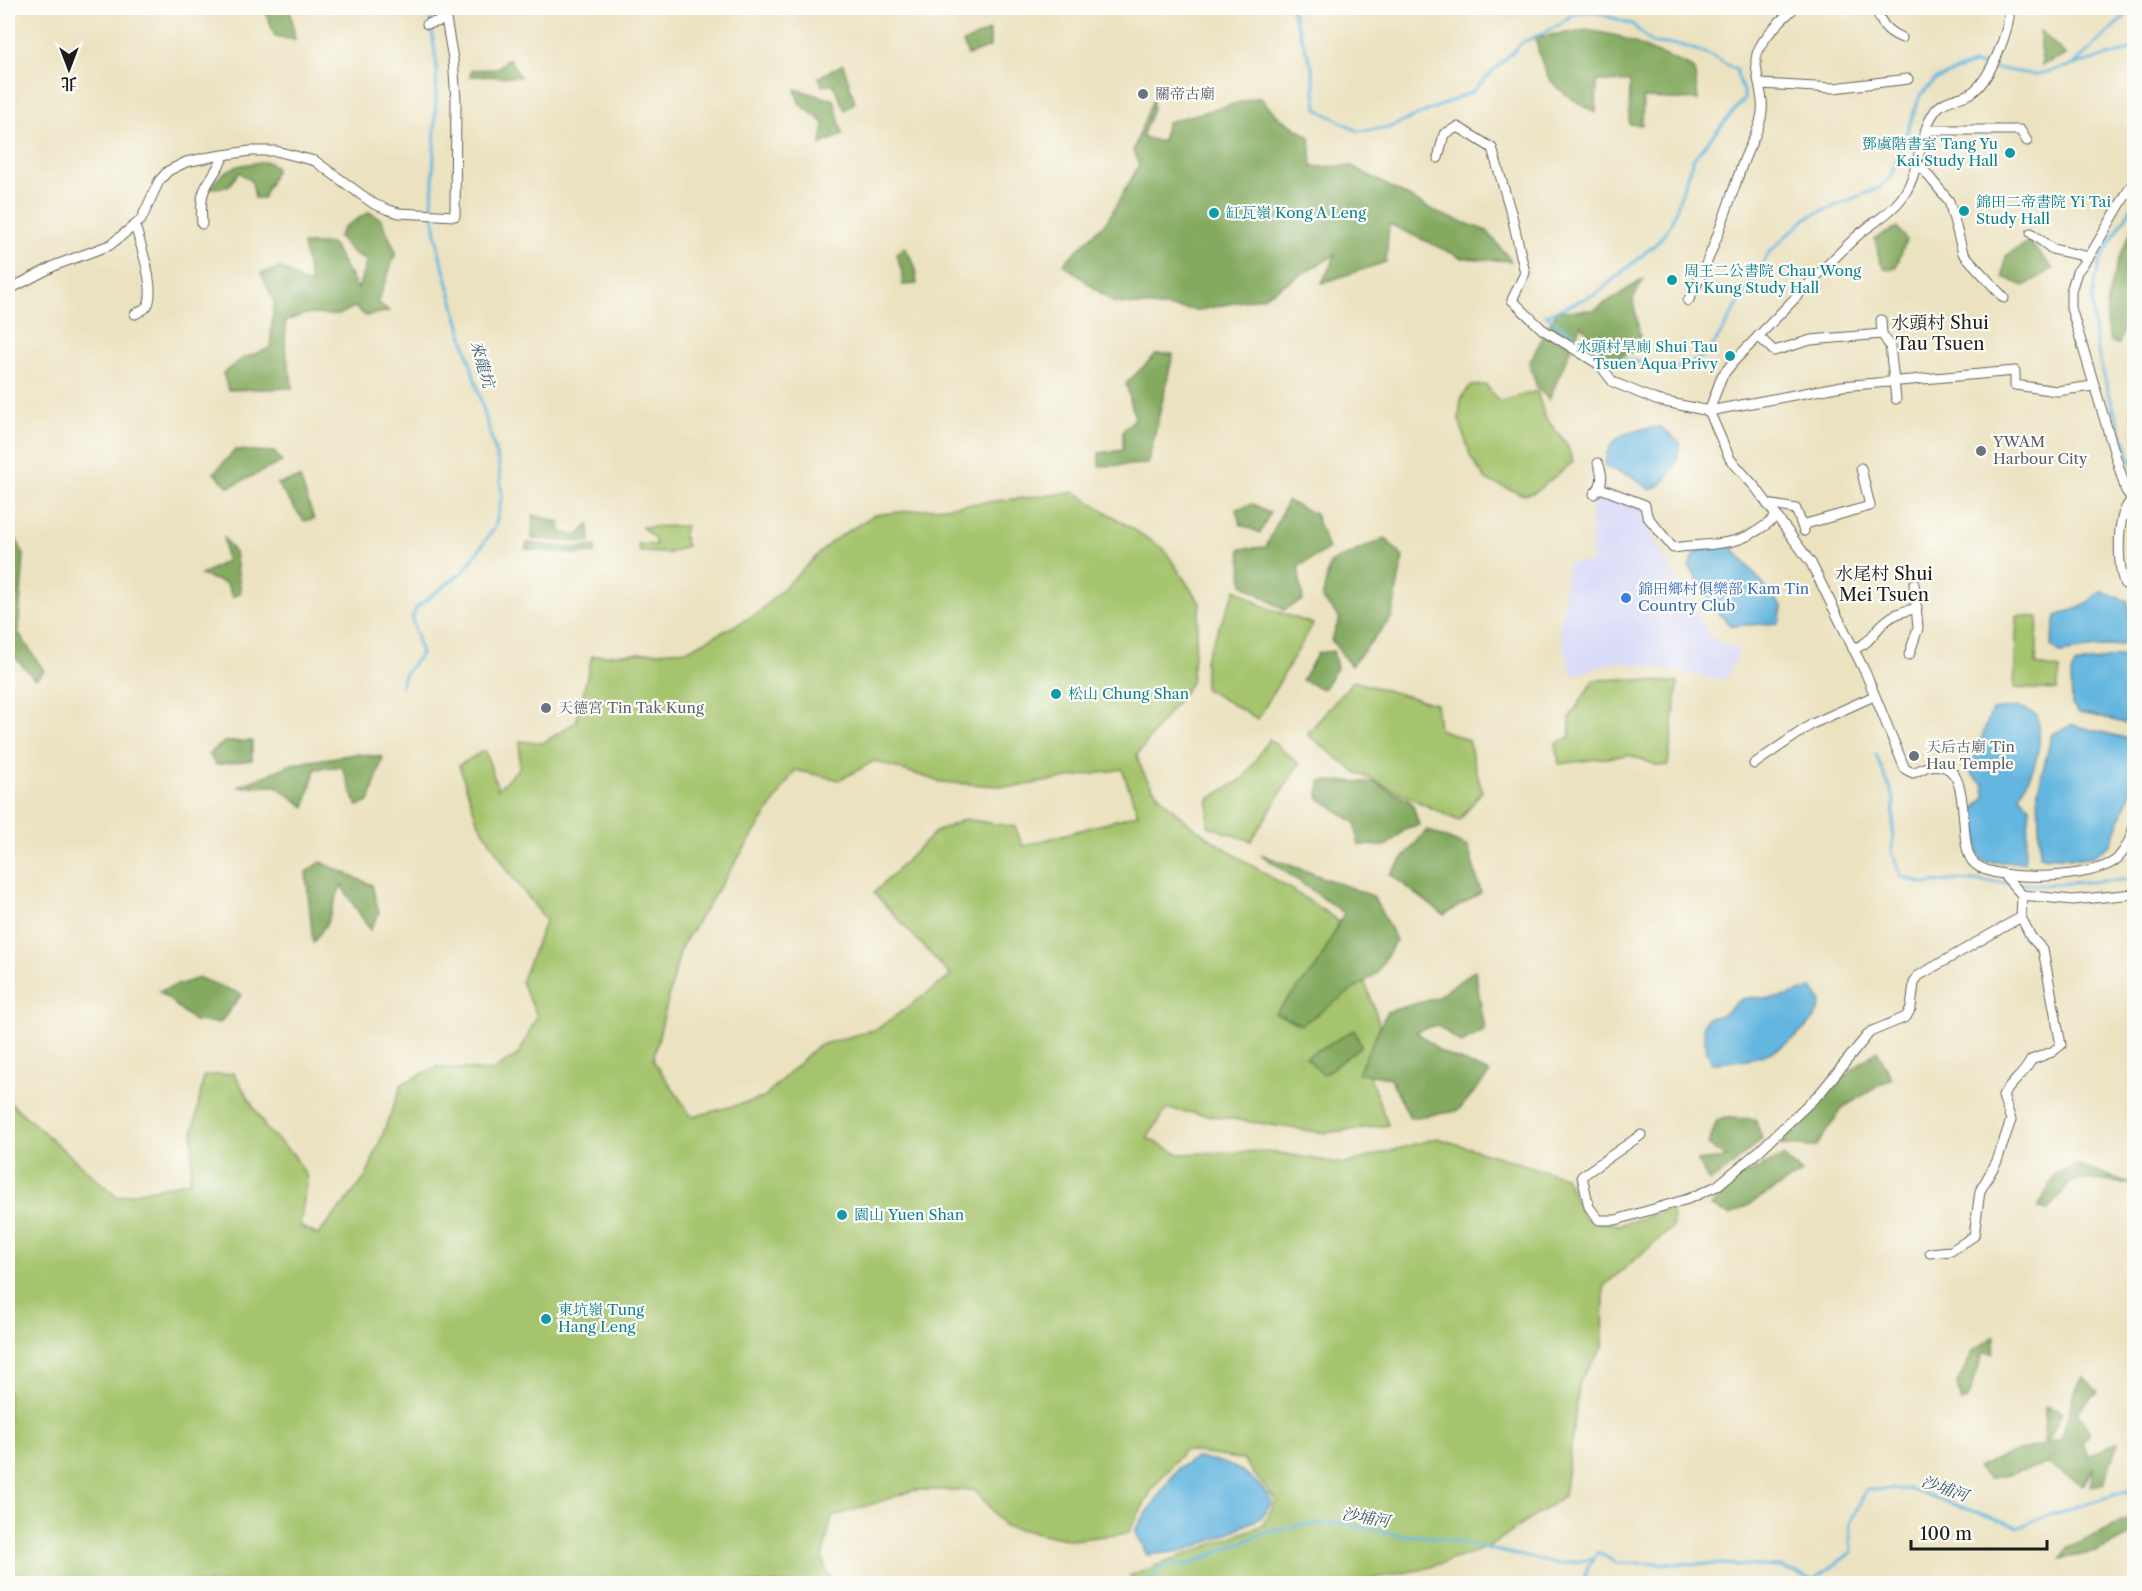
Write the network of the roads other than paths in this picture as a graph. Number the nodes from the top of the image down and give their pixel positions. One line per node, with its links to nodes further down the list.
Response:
1 (444, 8): 5 (street)
2 (1794, 8): 9 (street)
3 (1876, 8): 7 (street)
4 (2009, 8): 10 (street)
5 (446, 20): 6 (street); 12 (street)
6 (427, 24)
7 (1902, 38)
8 (1908, 79): 9 (street)
9 (1760, 84): 22 (street)
10 (1927, 130): 11 (street); 14 (street)
11 (2026, 141)
12 (224, 156): 16 (street); 17 (street)
13 (1438, 158): 30 (street)
14 (1918, 163): 21 (street); 26 (street)
15 (2134, 181): 19 (street)
16 (201, 224)
17 (135, 226): 20 (street); 23 (street)
18 (2031, 233): 19 (street)
19 (2089, 257): 28 (street)
20 (8, 290)
21 (2004, 298)
22 (1688, 301)
23 (135, 314)
24 (1881, 320): 25 (street)
25 (1882, 334): 26 (street); 27 (street)
26 (1758, 336): 30 (street)
27 (1893, 382): 28 (street); 29 (street); 30 (street)
28 (2093, 386): 33 (street)
29 (1896, 399)
30 (1709, 411): 34 (street)
31 (1598, 463): 35 (street)
32 (1861, 468): 34 (street)
33 (2133, 500): 37 (street)
34 (1767, 504): 35 (street)
35 (1777, 516): 39 (street)
36 (1914, 584): 38 (street)
37 (2134, 591)
38 (1917, 608): 39 (street); 40 (street)
39 (1853, 649): 41 (street)
40 (1909, 655)
41 (1874, 696): 42 (street); 44 (street)
42 (1754, 764)
43 (2134, 827): 44 (street)
44 (2005, 876): 45 (street)
45 (2020, 891): 46 (street); 47 (street)
46 (2134, 894)
47 (2021, 917): 48 (street); 49 (street)
48 (1641, 1135)
49 (1930, 1253)

